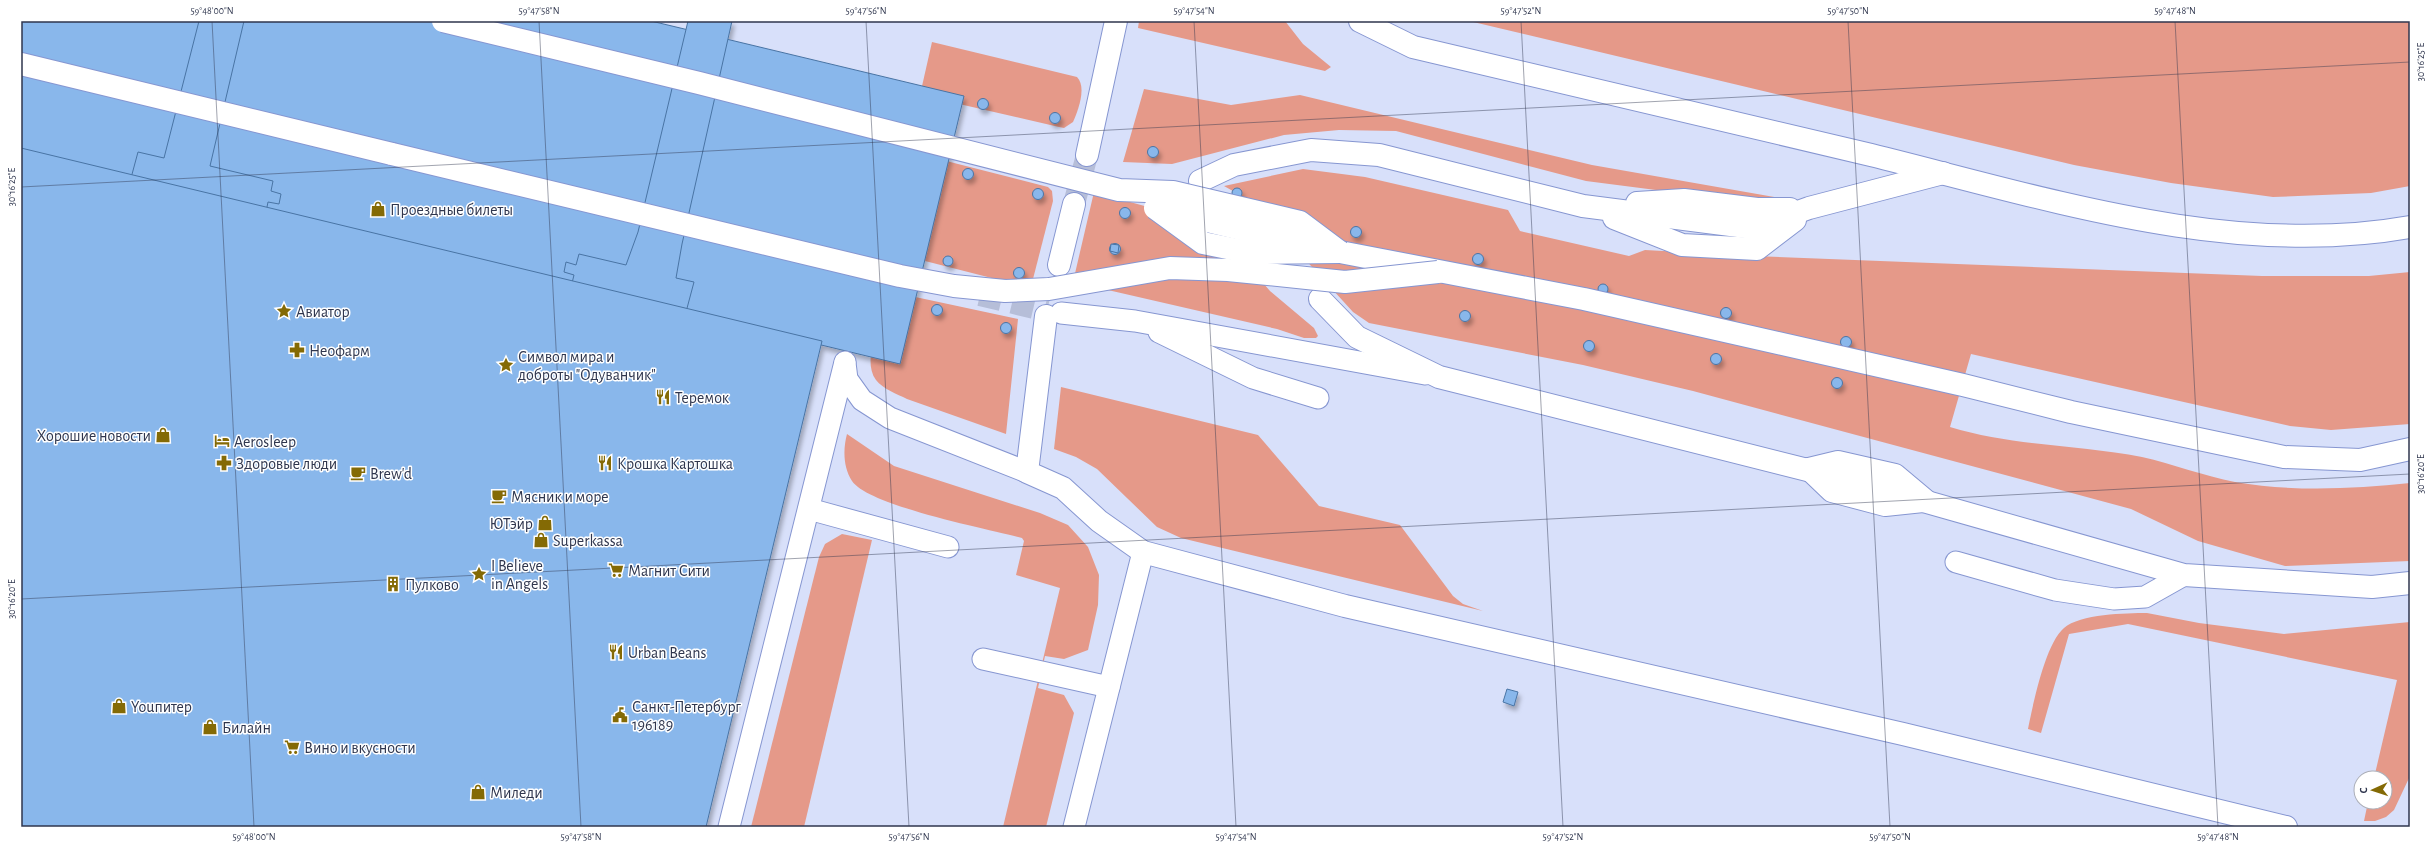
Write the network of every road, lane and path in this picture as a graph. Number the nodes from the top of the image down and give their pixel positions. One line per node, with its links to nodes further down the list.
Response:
1 (443, 21): 8 (street, bridge)
2 (1116, 21): 5 (street)
3 (1360, 21): 6 (street)
4 (21, 64): 13 (street, bridge)
5 (1087, 155)
6 (1943, 173): 7 (street); 10 (street)
7 (1200, 181)
8 (1119, 190): 11 (street, bridge); 11 (street, bridge)
9 (1074, 204): 12 (street)
10 (2410, 228)
11 (1340, 252): 13 (street, bridge)
12 (1059, 265)
13 (1438, 272): 19 (street)
14 (1320, 299): 17 (street)
15 (1054, 314): 16 (lane); 20 (street)
16 (1135, 321): 17 (lane); 18 (lane)
17 (1439, 376): 25 (street)
18 (1318, 398)
19 (2410, 449)
20 (1027, 472): 21 (lane); 23 (street)
21 (809, 509): 22 (lane); 29 (lane)
22 (948, 546)
23 (1143, 552): 28 (lane); 31 (street)
24 (1956, 562): 25 (lane)
25 (2184, 575): 26 (street)
26 (2410, 583)
27 (983, 659): 28 (lane)
28 (1109, 687): 30 (lane)
29 (729, 827)
30 (1074, 827)
31 (2286, 827)

